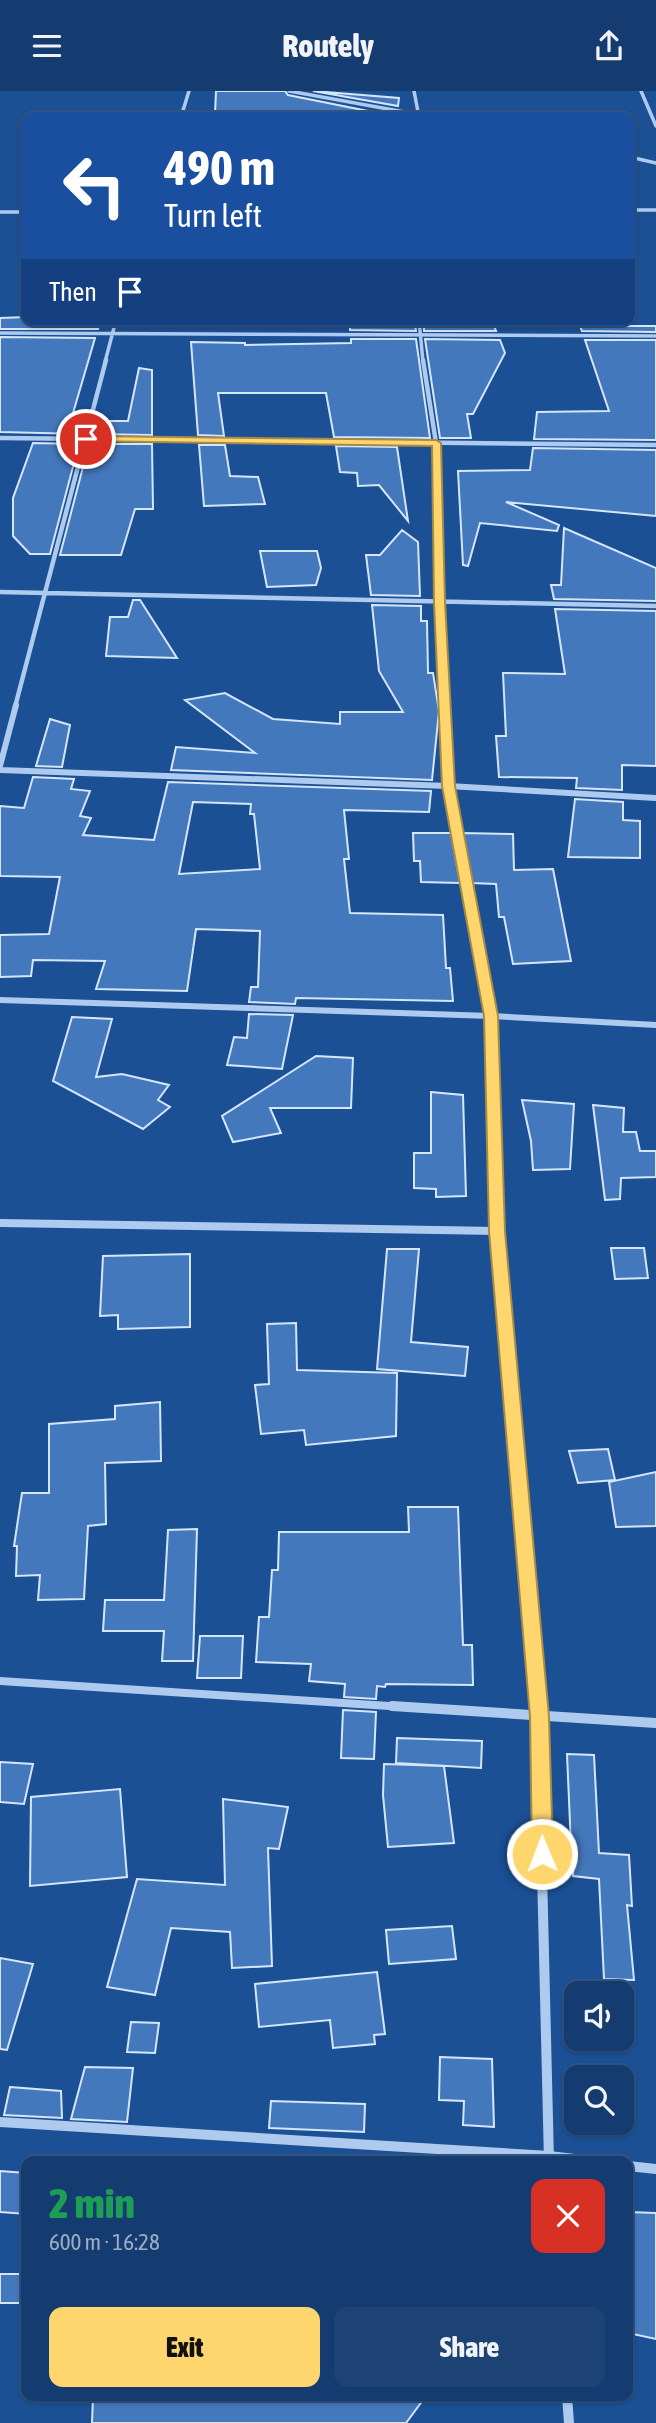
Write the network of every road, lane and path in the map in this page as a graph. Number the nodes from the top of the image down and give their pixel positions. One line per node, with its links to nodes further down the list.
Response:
1 (189, 91): 5 (street)
2 (289, 91): 6 (street)
3 (414, 91): 7 (street)
4 (641, 91): 8 (street)
5 (183, 112)
6 (398, 112)
7 (418, 112)
8 (656, 126)
9 (635, 158): 10 (street)
10 (656, 163)
11 (635, 210): 12 (street)
12 (656, 210)
13 (0, 212): 14 (street)
14 (21, 212)
15 (114, 326): 18 (street)
16 (419, 326): 19 (street)
17 (0, 333): 18 (street)
18 (112, 334): 19 (street); 22 (street)
19 (419, 337): 20 (street); 23 (street)
20 (656, 337)
21 (0, 437): 22 (street)
22 (86, 439): 23 (street); 26 (street)
23 (436, 443): 24 (street); 27 (street)
24 (656, 445)
25 (0, 592): 26 (street)
26 (45, 593): 27 (street); 29 (street)
27 (439, 602): 28 (street); 30 (street)
28 (656, 606)
29 (0, 768): 30 (street)
30 (448, 786): 31 (street); 33 (street)
31 (656, 798)
32 (0, 1000): 33 (street)
33 (491, 1016): 34 (street); 36 (street)
34 (656, 1025)
35 (0, 1223): 36 (street)
36 (497, 1231): 38 (street)
37 (0, 1681): 38 (street)
38 (539, 1717): 39 (street); 42 (street)
39 (656, 1723)
40 (0, 2122): 41 (street)
41 (504, 2156)
42 (549, 2156)
43 (633, 2167): 44 (street)
44 (656, 2169)
45 (567, 2401): 46 (street)
46 (569, 2423)

